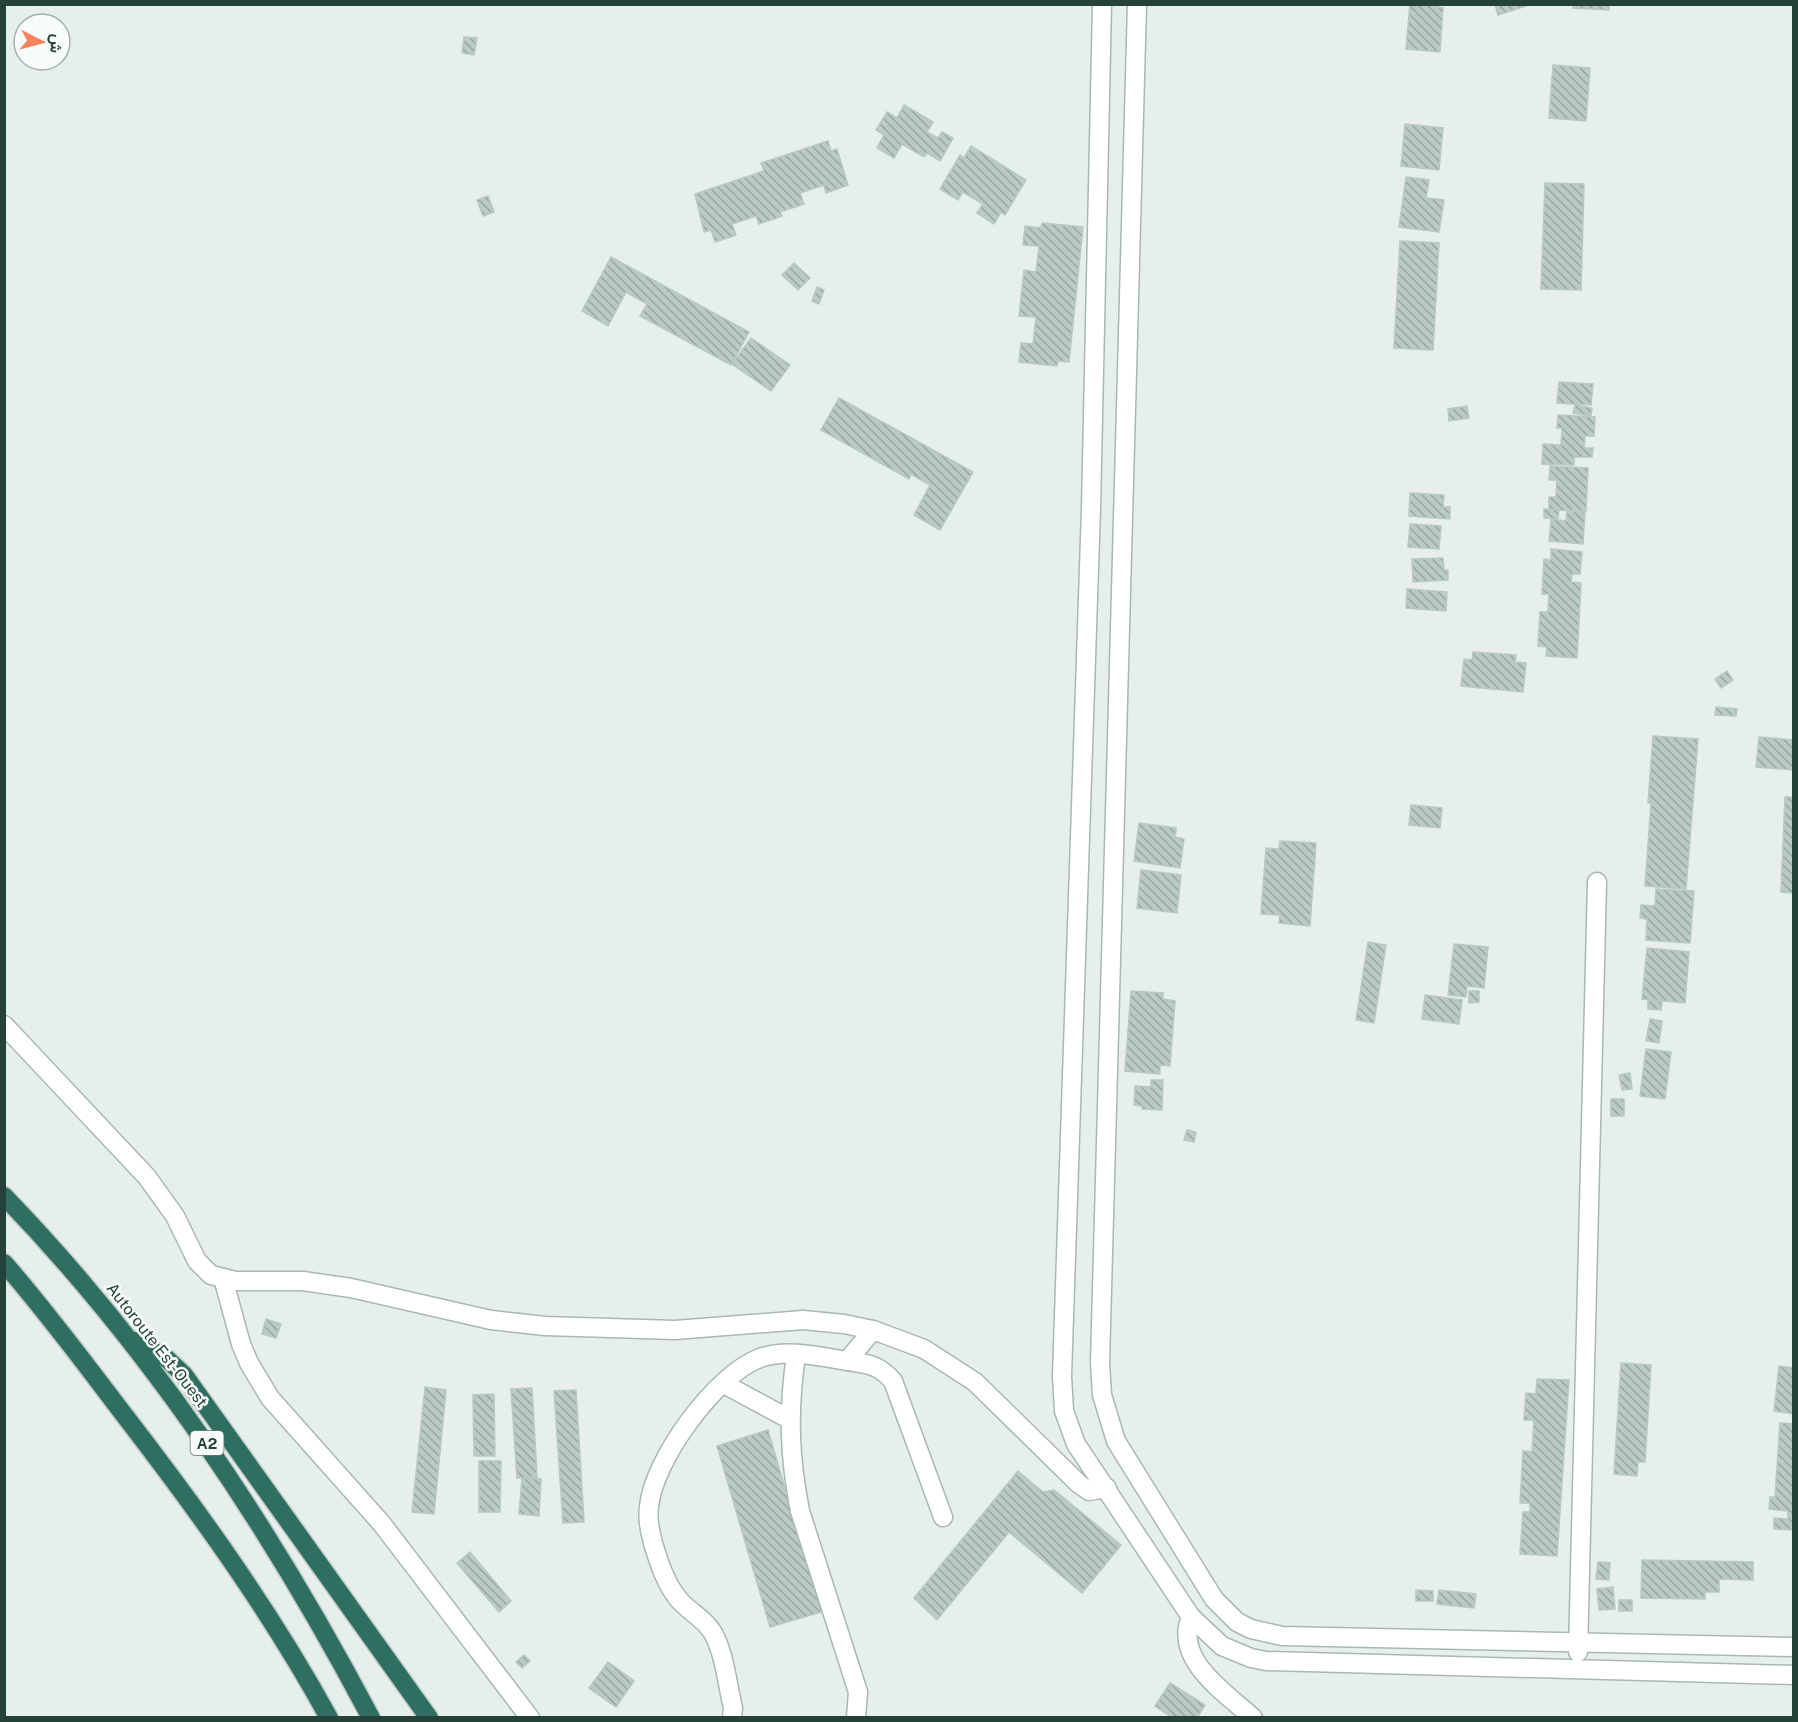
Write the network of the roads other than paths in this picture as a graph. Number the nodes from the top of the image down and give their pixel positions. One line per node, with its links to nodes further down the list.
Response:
1 (1102, 4): 14 (street)
2 (1137, 4): 17 (street)
3 (1597, 882): 17 (street)
4 (4, 1025): 7 (street)
5 (4, 1196): 9 (highway, Autoroute Est-Ouest / A2)
6 (4, 1263): 21 (highway)
7 (223, 1278): 8 (street); 24 (street)
8 (873, 1330): 11 (street); 14 (street)
9 (130, 1338): 22 (highway, Autoroute Est-Ouest / A2); 23 (highway)
10 (796, 1355): 11 (street); 12 (street); 13 (street)
11 (847, 1361): 15 (street)
12 (724, 1384): 13 (street); 25 (street)
13 (789, 1419): 26 (street)
14 (1107, 1488): 16 (street)
15 (943, 1517)
16 (1191, 1617): 19 (street); 27 (street)
17 (1578, 1642): 18 (street); 19 (street)
18 (1794, 1647)
19 (1577, 1669): 20 (street)
20 (1794, 1675)
21 (329, 1718)
22 (371, 1718)
23 (429, 1718)
24 (530, 1718)
25 (732, 1718)
26 (856, 1718)
27 (1253, 1718)

